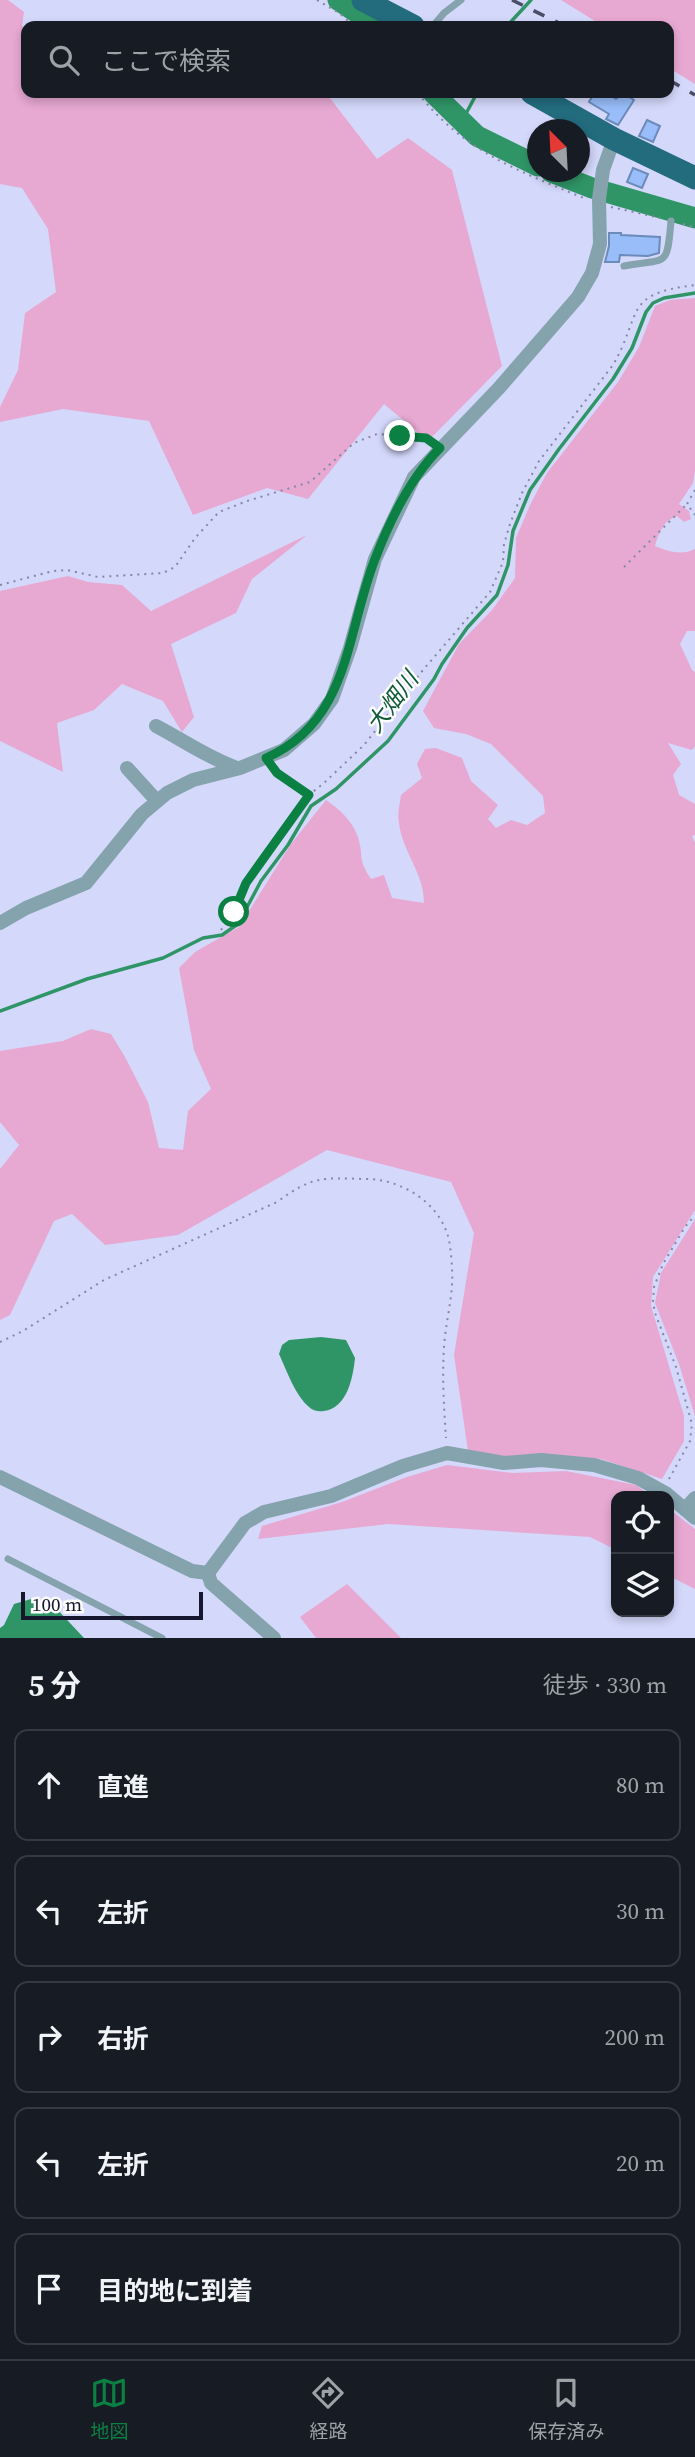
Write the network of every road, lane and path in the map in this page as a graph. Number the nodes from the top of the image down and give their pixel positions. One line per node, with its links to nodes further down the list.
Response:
1 (317, 0): 4 (path)
2 (363, 0): 5 (highway)
3 (461, 0): 6 (lane)
4 (348, 21)
5 (403, 21)
6 (437, 21)
7 (422, 98): 11 (path)
8 (541, 98): 9 (highway)
9 (614, 139): 10 (highway); 11 (street)
10 (695, 178)
11 (600, 196): 12 (path); 16 (street)
12 (671, 221): 13 (path); 14 (lane)
13 (695, 228)
14 (624, 266)
15 (695, 285): 26 (path)
16 (440, 448): 21 (path); 23 (street)
17 (695, 490): 18 (path)
18 (687, 504): 19 (path); 20 (path)
19 (695, 515)
20 (624, 567)
21 (0, 585)
22 (156, 726): 25 (street)
23 (266, 758): 25 (street); 26 (path)
24 (127, 768): 27 (street)
25 (239, 768): 27 (street)
26 (309, 795): 29 (path)
27 (158, 801): 28 (street)
28 (0, 923)
29 (220, 930)
30 (695, 1215): 35 (path)
31 (0, 1342): 32 (path)
32 (447, 1454): 34 (street); 39 (street)
33 (0, 1477): 39 (street)
34 (662, 1491)
35 (668, 1491)
36 (674, 1498): 37 (street)
37 (692, 1508)
38 (8, 1559): 40 (lane)
39 (208, 1573): 41 (street)
40 (162, 1638)
41 (274, 1638)

